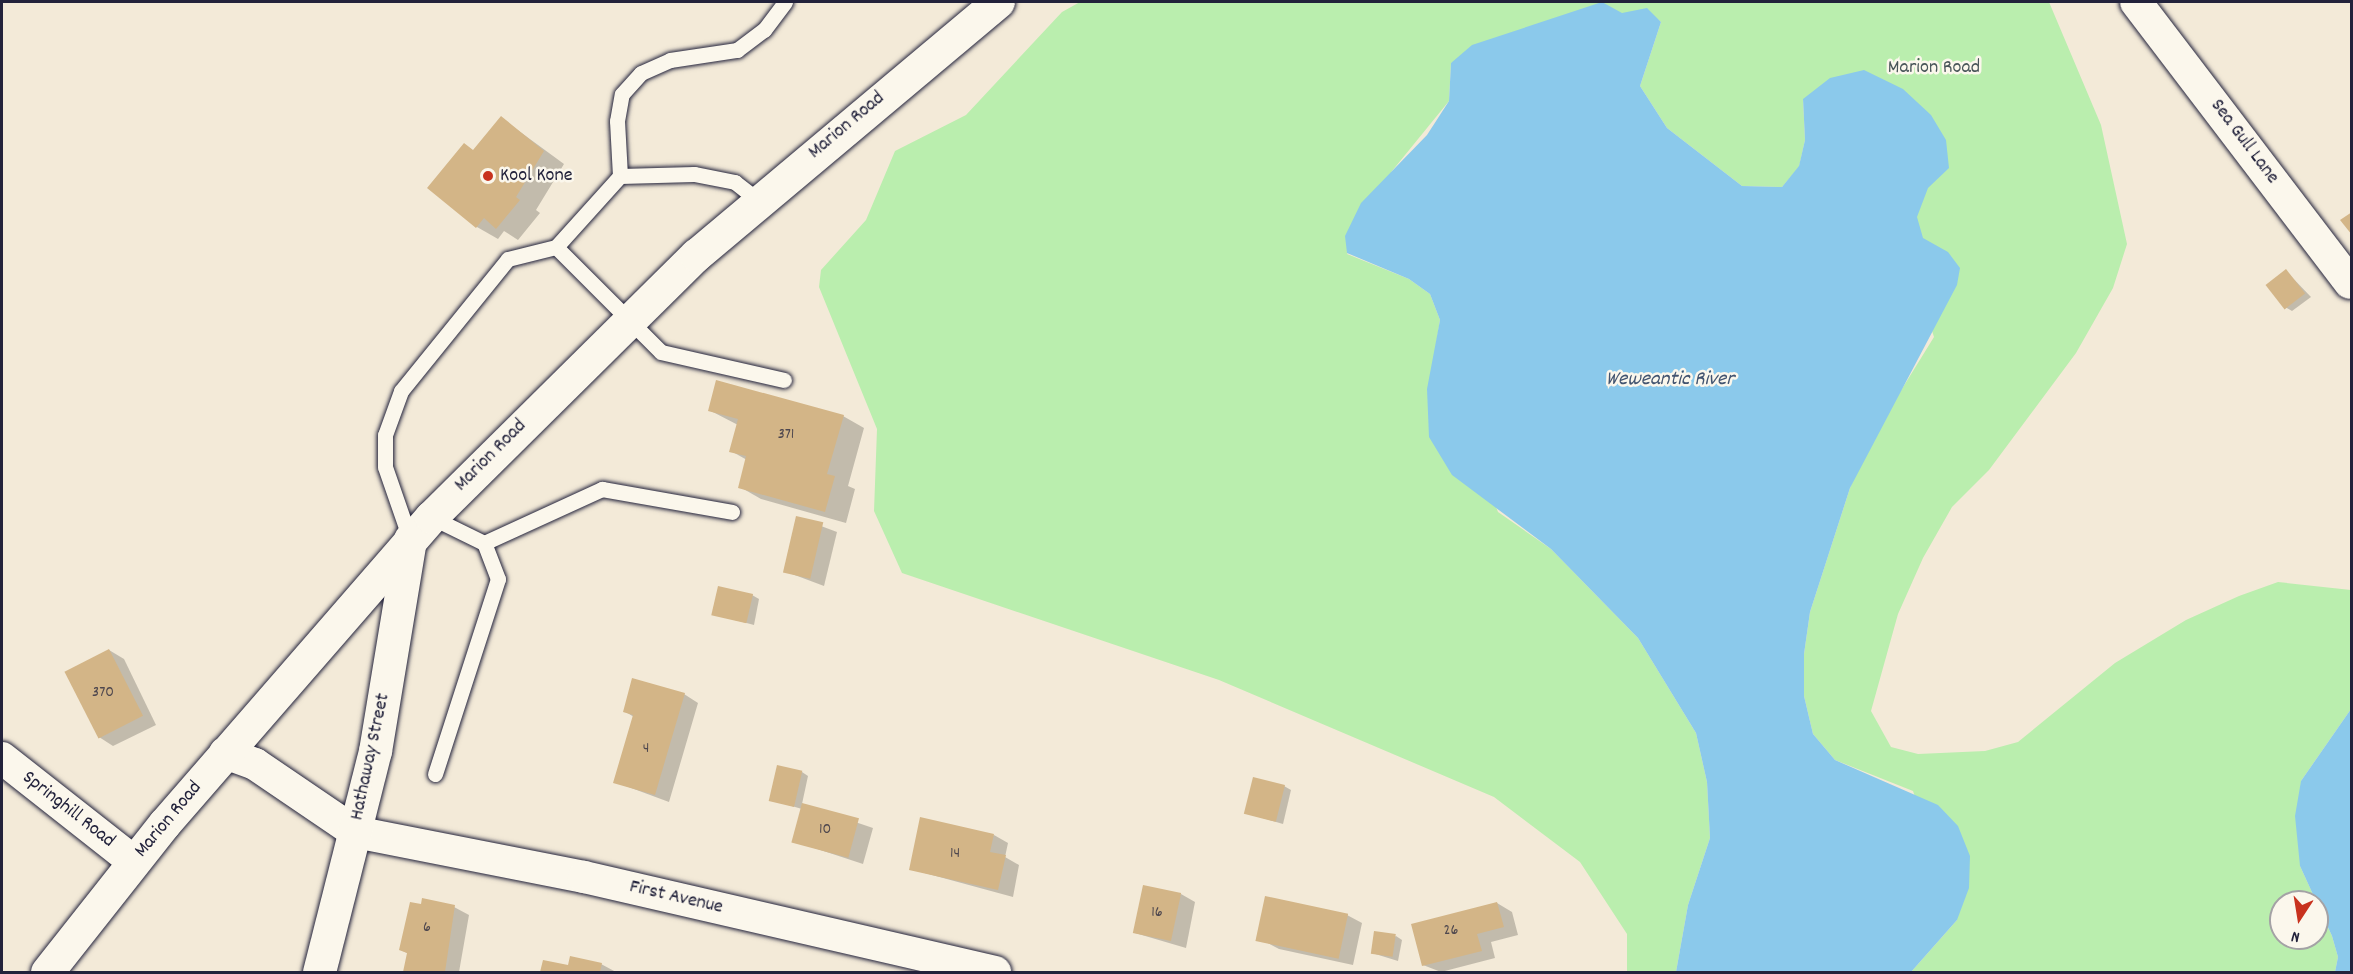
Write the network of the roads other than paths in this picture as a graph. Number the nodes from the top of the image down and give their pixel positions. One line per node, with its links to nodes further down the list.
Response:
1 (785, 2): 4 (lane)
2 (998, 2): 5 (main road, Marion Road)
3 (2136, 2): 7 (street, Sea Gull Lane)
4 (620, 176): 5 (lane); 6 (lane)
5 (759, 201): 8 (main road, Marion Road)
6 (556, 247): 8 (lane); 11 (lane)
7 (2350, 282)
8 (630, 321): 9 (lane); 11 (main road, Marion Road)
9 (784, 380)
10 (732, 512): 12 (lane)
11 (421, 528): 12 (lane); 13 (main road, Marion Road); 16 (main road, Hathaway Street)
12 (484, 543): 15 (lane)
13 (225, 753): 16 (street); 17 (main road, Marion Road)
14 (2, 758): 17 (street, Springhill Road)
15 (435, 774)
16 (355, 832): 19 (main road, Hathaway Street); 20 (street, First Avenue)
17 (134, 862): 18 (main road, Marion Road)
18 (47, 972)
19 (319, 972)
20 (995, 972)

